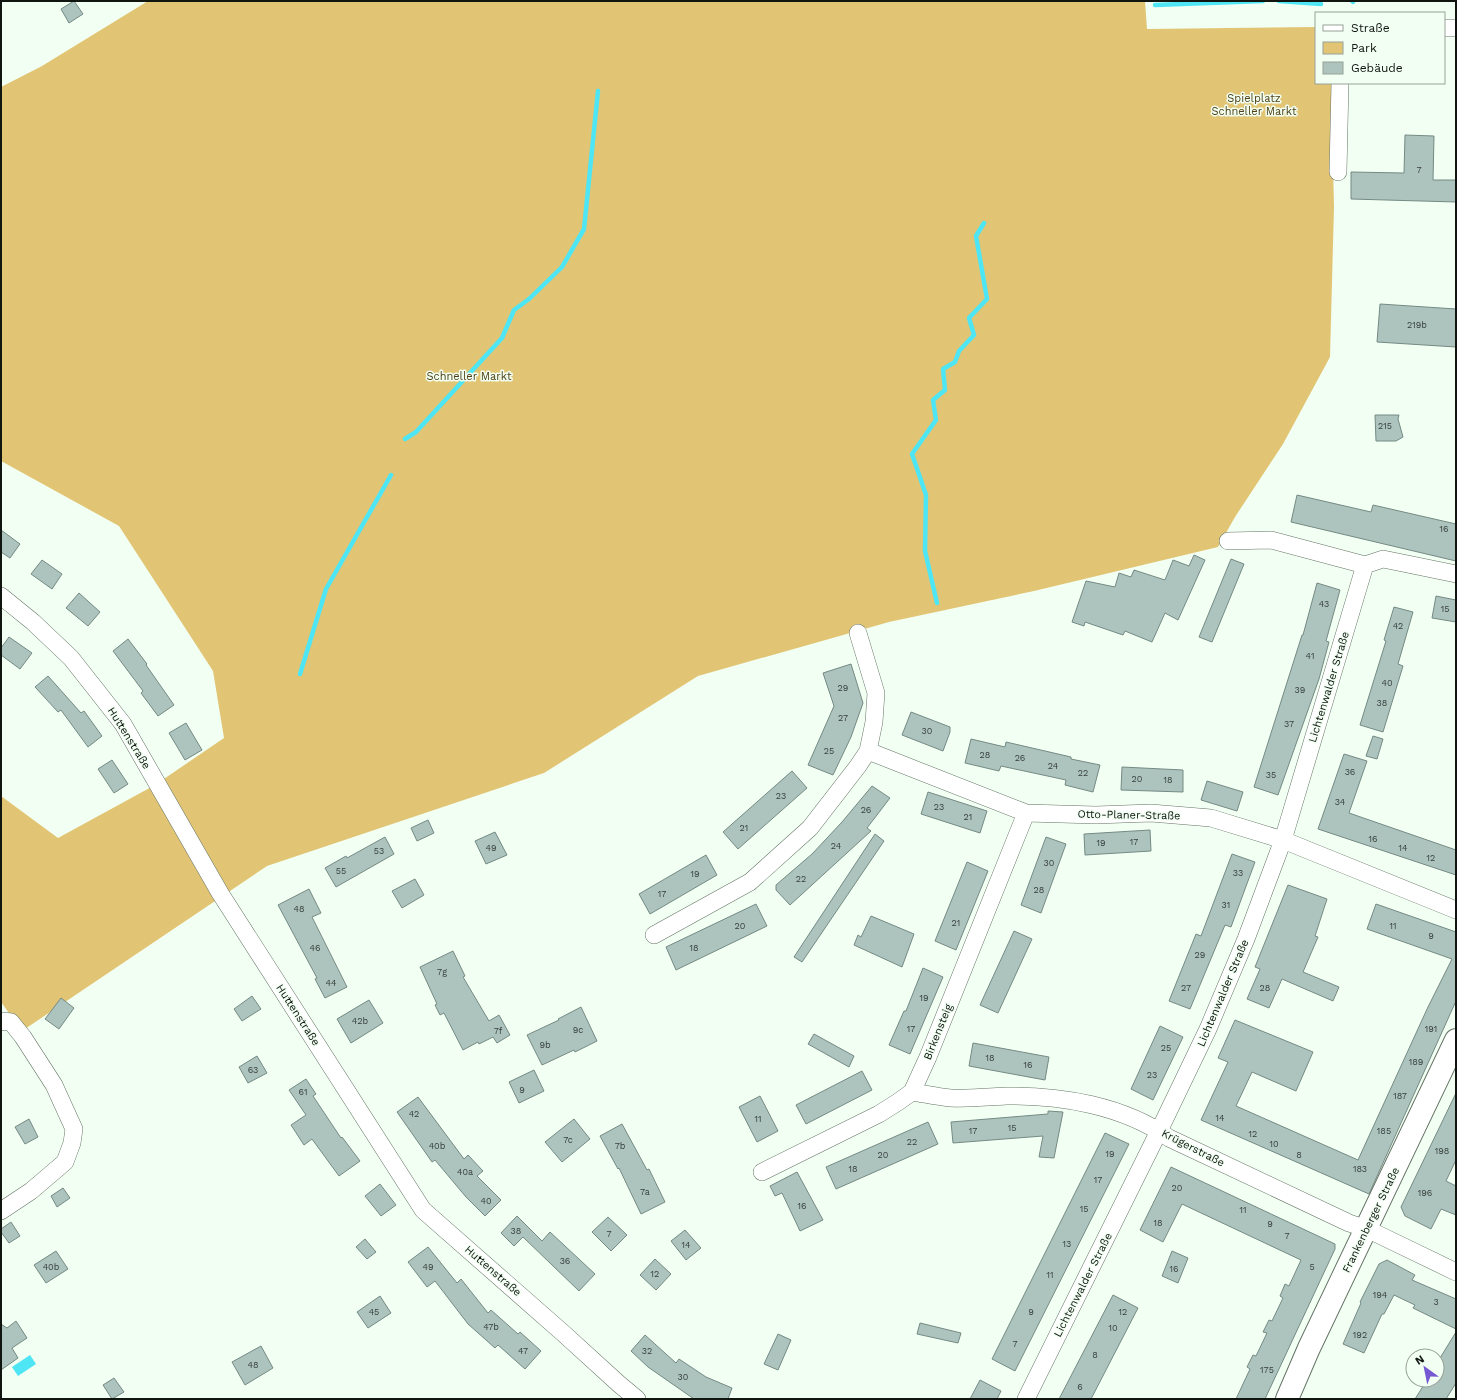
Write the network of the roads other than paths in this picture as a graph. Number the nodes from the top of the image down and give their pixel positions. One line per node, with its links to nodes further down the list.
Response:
1 (1445, 28): 2 (street)
2 (1456, 28)
3 (1340, 84): 4 (street)
4 (1338, 172)
5 (1228, 541): 6 (street)
6 (1365, 565): 7 (street); 12 (street, Lichtenwalder Straße)
7 (1456, 574)
8 (1, 596): 23 (street, Huttenstraße)
9 (858, 633): 10 (street)
10 (868, 751): 11 (street, Otto-Planer-Straße); 14 (street)
11 (1026, 813): 12 (street, Otto-Planer-Straße); 17 (street, Birkensteig)
12 (1283, 840): 13 (street, Otto-Planer-Straße); 18 (street, Lichtenwalder Straße)
13 (1456, 910)
14 (654, 935)
15 (1, 1022): 20 (street)
16 (1456, 1040): 21 (main road, Frankenberger Straße)
17 (912, 1092): 18 (street, Krügerstraße); 19 (street)
18 (1159, 1131): 21 (street, Krügerstraße); 24 (street, Lichtenwalder Straße)
19 (762, 1172)
20 (1, 1211)
21 (1367, 1229): 22 (street, Krügerstraße); 25 (main road, Frankenberger Straße)
22 (1456, 1272)
23 (637, 1399)
24 (1026, 1399)
25 (1287, 1399)

